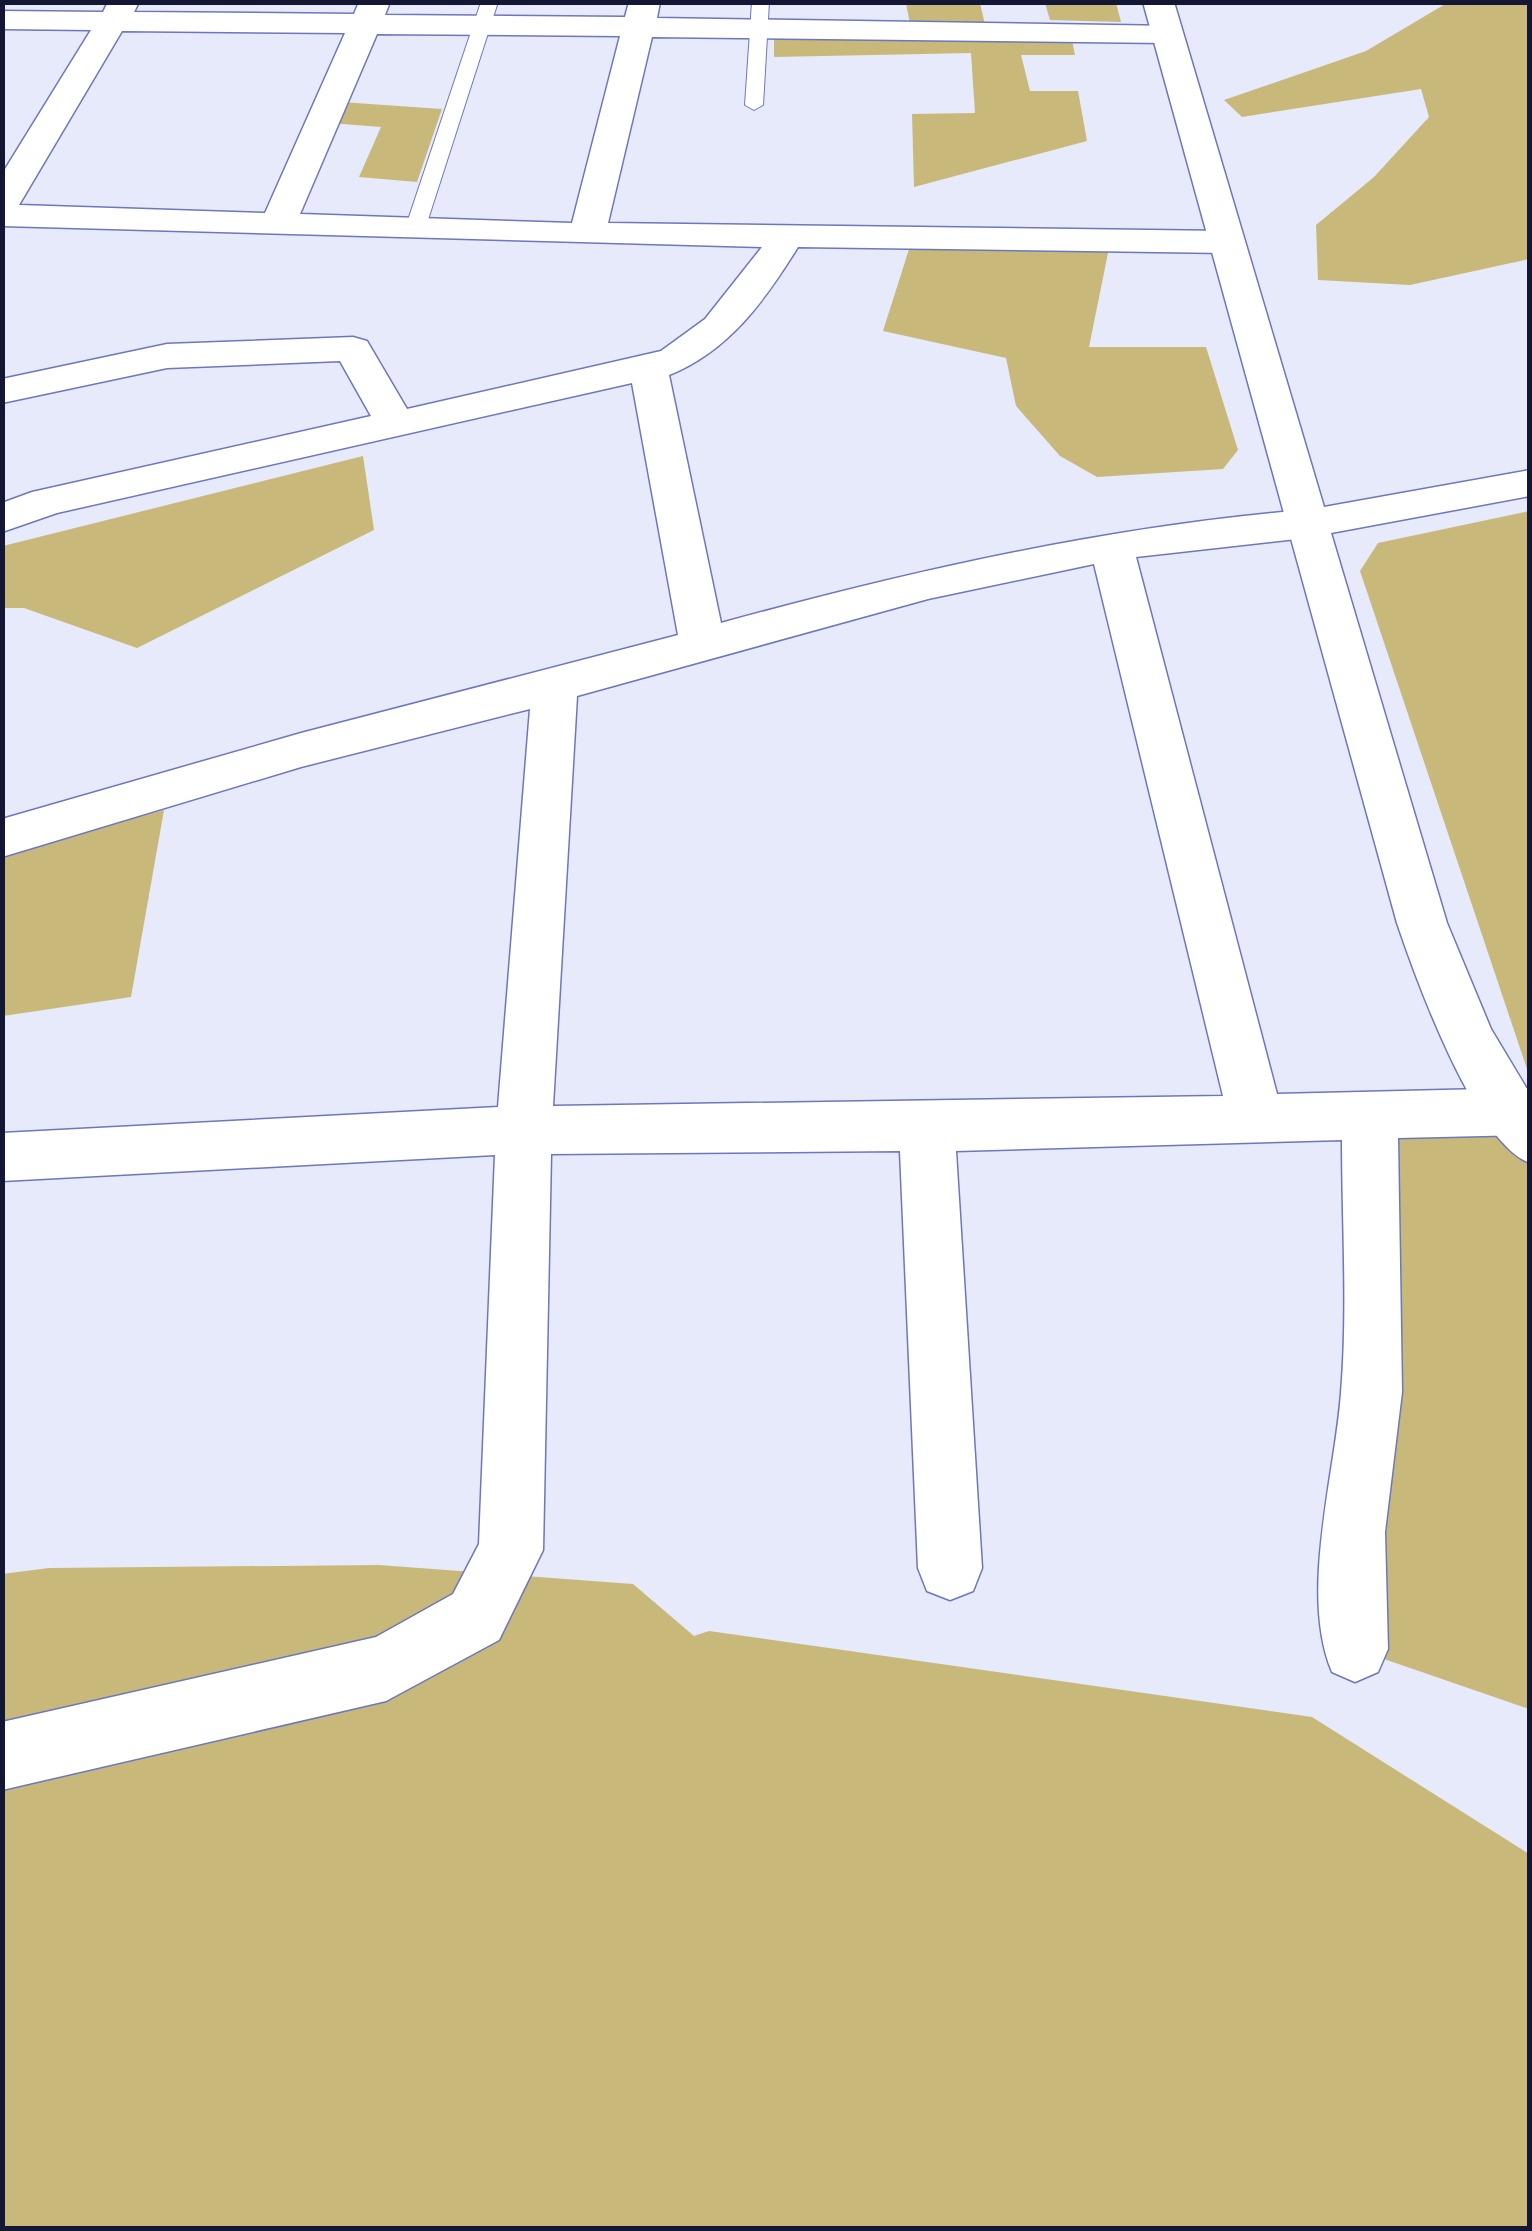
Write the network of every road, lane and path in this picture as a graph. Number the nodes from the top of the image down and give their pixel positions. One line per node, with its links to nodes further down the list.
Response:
1 (119, 12): 2 (street); 7 (street); 9 (street)
2 (371, 13): 3 (street); 11 (street)
3 (487, 14): 4 (street); 12 (lane)
4 (642, 15): 5 (street); 13 (street)
5 (759, 16): 6 (street); 8 (lane)
6 (1161, 18): 15 (street)
7 (2, 20)
8 (754, 105)
9 (2, 204)
10 (2, 215): 11 (street)
11 (277, 226): 12 (street)
12 (414, 230): 13 (street)
13 (587, 234): 14 (street)
14 (786, 236): 15 (street); 16 (street)
15 (1226, 242): 21 (street)
16 (649, 371): 18 (street); 23 (street)
17 (2, 391): 18 (street)
18 (396, 425): 20 (street)
19 (1530, 482): 21 (street)
20 (2, 518)
21 (1304, 524): 22 (street); 28 (street)
22 (1111, 545): 23 (street); 27 (street)
23 (702, 642): 24 (street)
24 (555, 686): 25 (street); 30 (street)
25 (2, 838)
26 (1370, 1114): 27 (street); 28 (street); 33 (street)
27 (1256, 1120): 29 (street)
28 (1522, 1120)
29 (927, 1127): 30 (street); 32 (street)
30 (524, 1130): 31 (street); 34 (street)
31 (2, 1157)
32 (950, 1568)
33 (1355, 1649)
34 (2, 1756)

